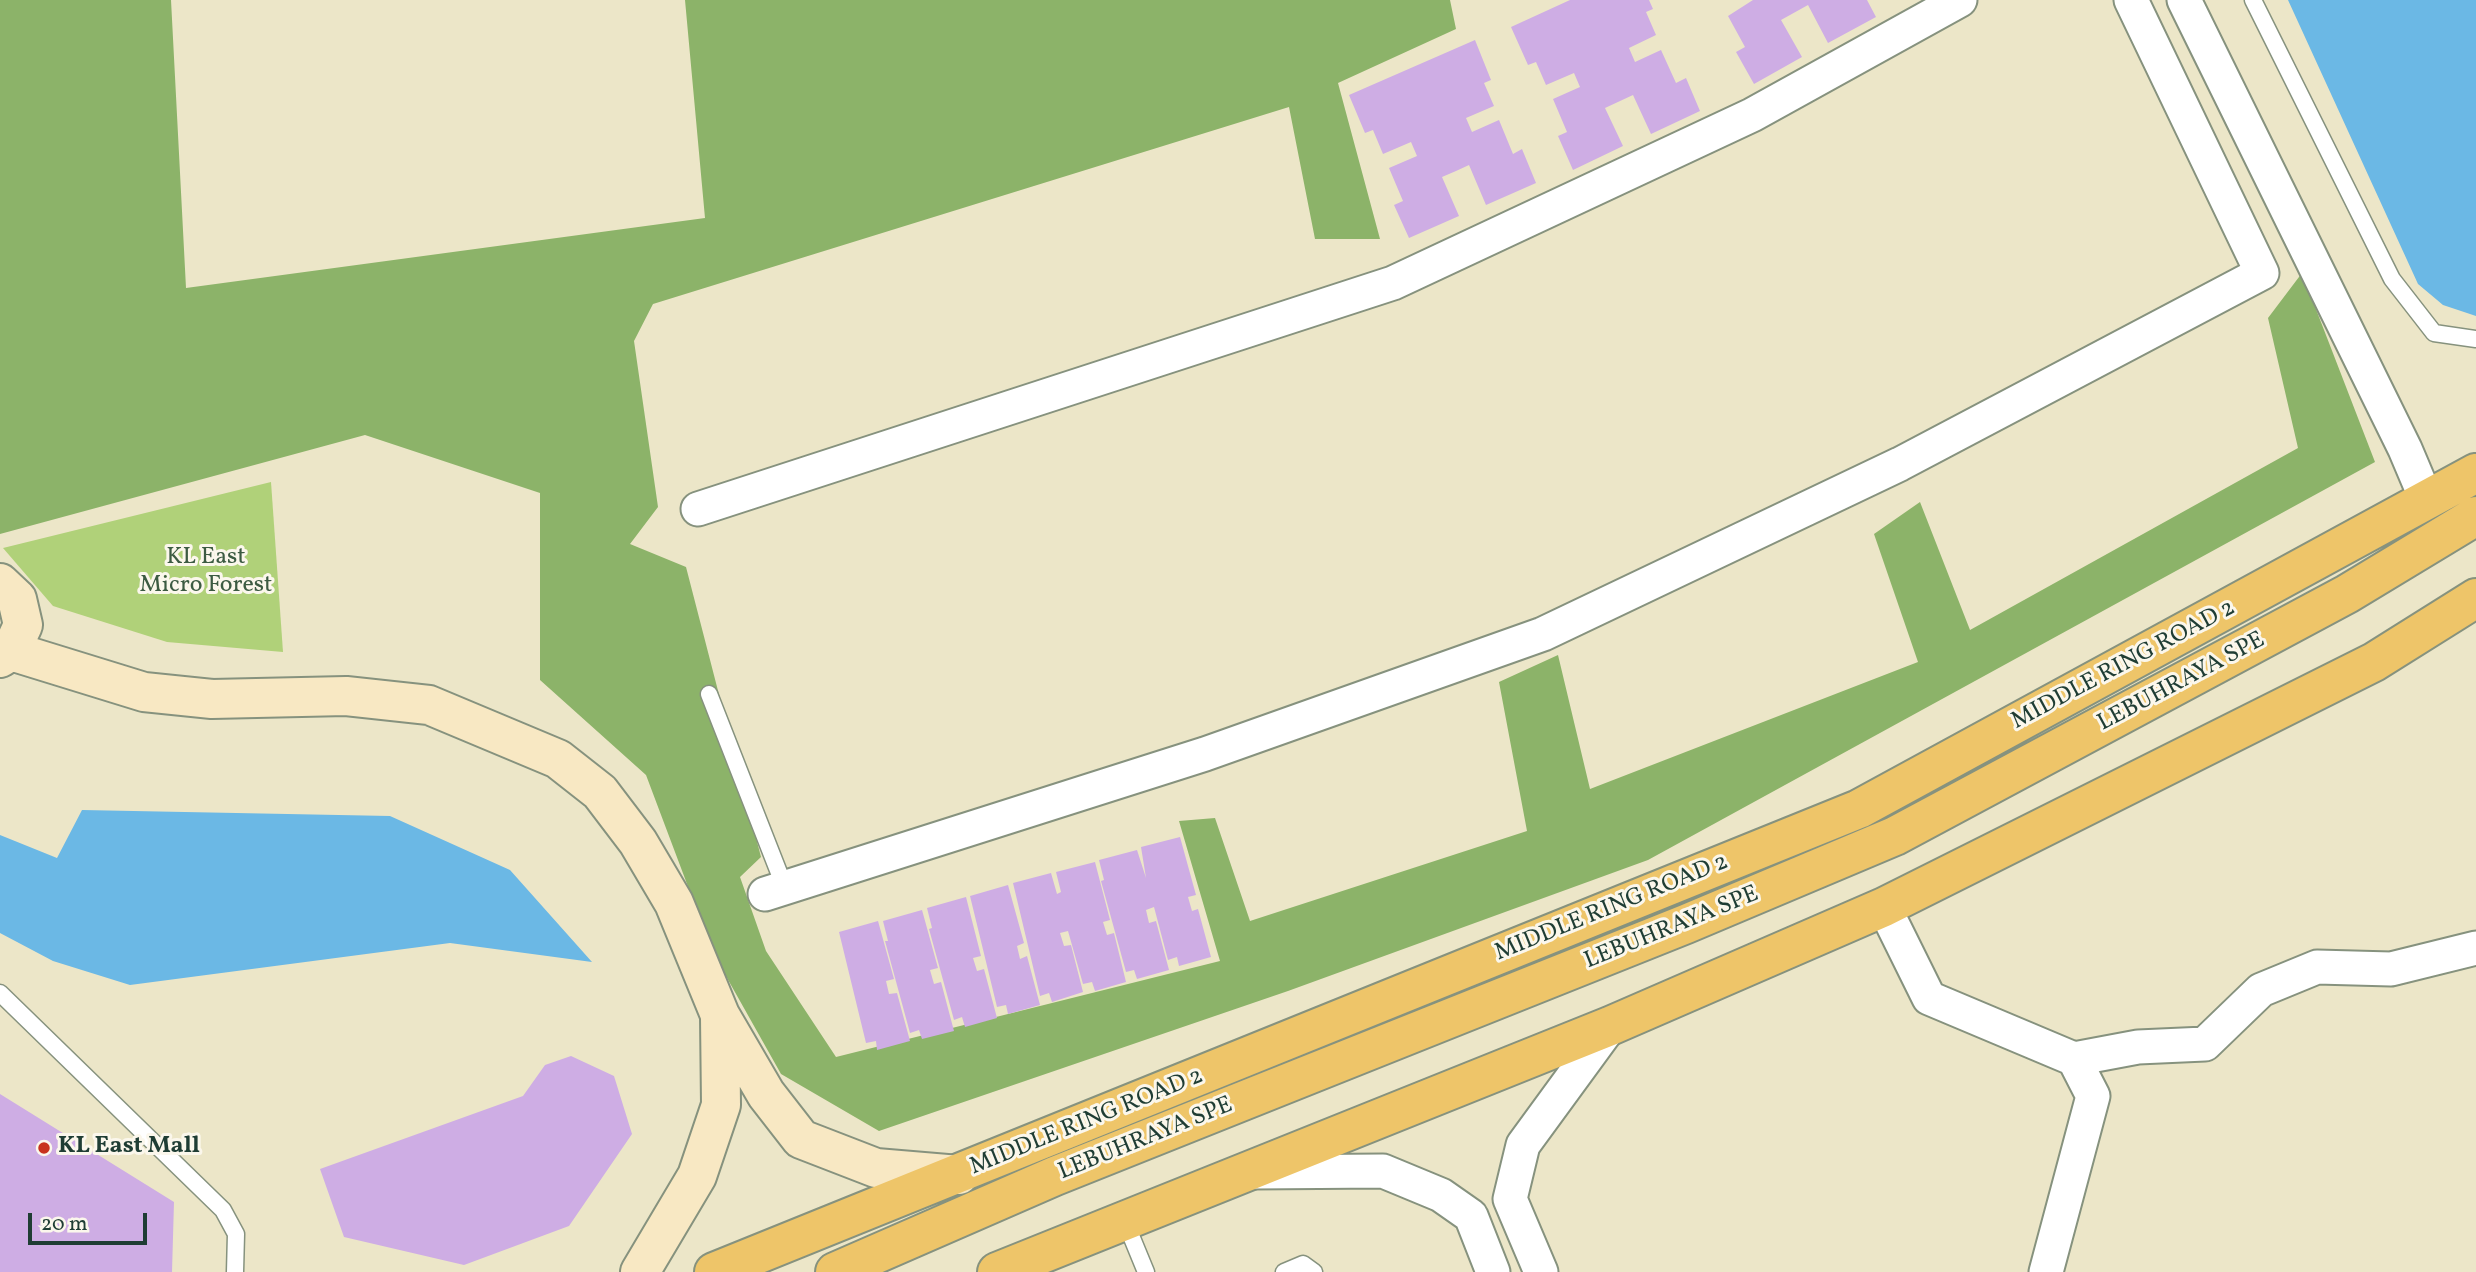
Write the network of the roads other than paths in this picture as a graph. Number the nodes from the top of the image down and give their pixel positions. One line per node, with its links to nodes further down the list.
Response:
1 (1960, 0): 8 (street)
2 (2132, 0): 14 (street)
3 (2184, 0): 7 (street)
4 (2253, 0): 5 (lane)
5 (2476, 339)
6 (2476, 473): 7 (highway, MIDDLE RING ROAD 2)
7 (2427, 502): 22 (highway, MIDDLE RING ROAD 2)
8 (698, 509)
9 (2476, 516): 24 (highway, LEBUHRAYA SPE)
10 (0, 583): 12 (street)
11 (2476, 598): 15 (highway)
12 (5, 654): 18 (street)
13 (709, 694): 14 (lane)
14 (775, 891)
15 (1884, 907): 19 (highway); 20 (street)
16 (2476, 948): 20 (street)
17 (0, 993): 25 (lane)
18 (720, 1015): 22 (street); 26 (street)
19 (1610, 1026): 21 (highway); 33 (street)
20 (2074, 1059): 34 (street)
21 (1244, 1172): 23 (highway); 32 (street)
22 (959, 1175): 27 (highway, MIDDLE RING ROAD 2)
23 (1125, 1221): 28 (highway); 29 (lane)
24 (845, 1267)
25 (235, 1272)
26 (640, 1272)
27 (714, 1272)
28 (998, 1272)
29 (1146, 1272)
30 (1284, 1272): 31 (lane)
31 (1314, 1272)
32 (1493, 1272)
33 (1541, 1272)
34 (2046, 1272)

